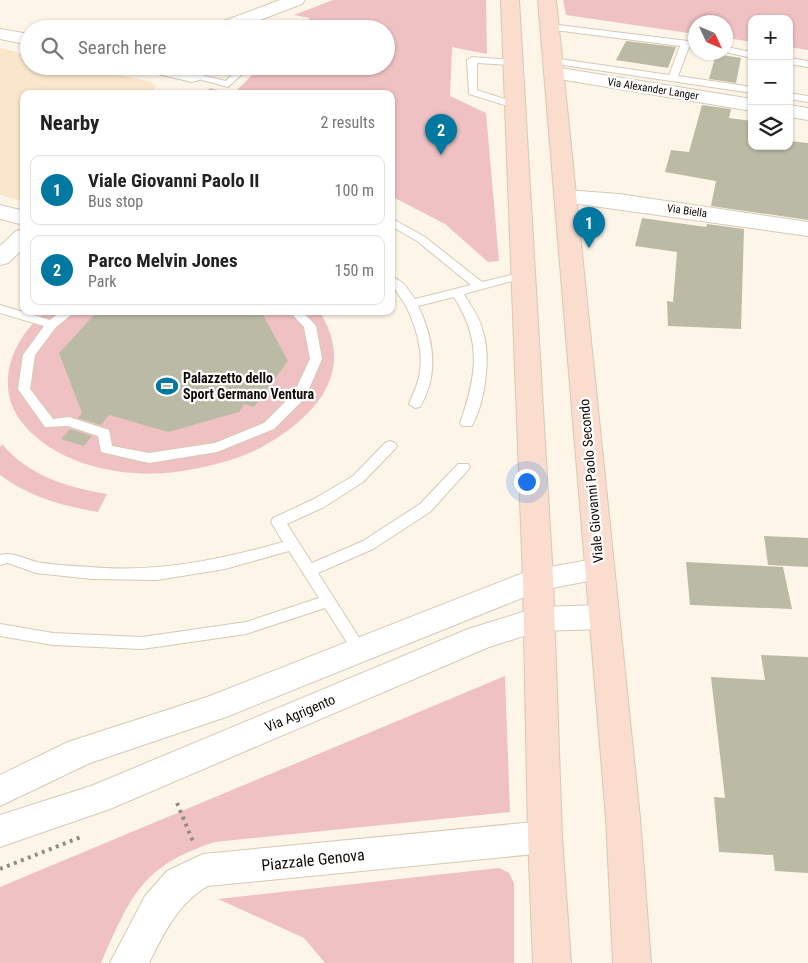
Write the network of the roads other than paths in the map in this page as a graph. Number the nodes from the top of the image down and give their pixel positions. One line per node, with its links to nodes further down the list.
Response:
1 (296, 0): 4 (street)
2 (510, 0): 16 (main road)
3 (547, 0): 5 (main road, Viale Giovanni Paolo Secondo)
4 (252, 20)
5 (550, 27): 8 (lane); 19 (main road, Viale Giovanni Paolo Secondo)
6 (0, 34): 7 (street)
7 (20, 38)
8 (688, 44)
9 (733, 49): 11 (lane)
10 (688, 50): 23 (lane)
11 (748, 50)
12 (733, 51): 13 (lane)
13 (748, 54)
14 (793, 56): 15 (lane)
15 (808, 58)
16 (512, 62): 33 (main road); 33 (lane)
17 (793, 62): 18 (lane)
18 (808, 64)
19 (554, 67): 23 (lane); 32 (street, Via Alexander Langer); 36 (main road, Viale Giovanni Paolo Secondo)
20 (194, 75): 27 (street)
21 (207, 75): 22 (lane)
22 (237, 75)
23 (672, 79): 24 (lane)
24 (700, 83): 25 (lane); 26 (lane)
25 (748, 84)
26 (748, 89)
27 (178, 90)
28 (793, 91): 29 (lane)
29 (808, 92)
30 (793, 96): 31 (lane)
31 (808, 98)
32 (748, 104)
33 (514, 105): 43 (main road)
34 (793, 112): 35 (street)
35 (808, 114)
36 (565, 196): 40 (street, Via Biella); 60 (main road, Viale Giovanni Paolo Secondo)
37 (0, 212): 38 (street)
38 (20, 217)
39 (395, 223): 45 (lane)
40 (808, 228)
41 (20, 240): 42 (street)
42 (0, 258)
43 (523, 275): 45 (lane); 62 (main road)
44 (395, 283): 47 (lane)
45 (480, 286): 46 (lane)
46 (457, 292): 47 (lane); 55 (lane)
47 (411, 304): 54 (lane)
48 (0, 309): 49 (lane)
49 (20, 315)
50 (21, 315): 53 (lane)
51 (64, 315): 53 (lane)
52 (299, 315): 53 (lane)
53 (52, 324)
54 (415, 404)
55 (467, 423)
56 (390, 446): 58 (lane)
57 (463, 467): 61 (lane)
58 (293, 545): 59 (lane); 61 (lane)
59 (0, 560)
60 (599, 568): 62 (street); 64 (main road, Viale Giovanni Paolo Secondo)
61 (309, 571): 63 (lane)
62 (538, 579): 65 (main road); 67 (street)
63 (328, 601): 66 (lane); 67 (lane)
64 (604, 617): 65 (street, Via Agrigento); 73 (main road, Viale Giovanni Paolo Secondo)
65 (539, 619): 69 (street, Via Agrigento); 70 (main road)
66 (0, 630)
67 (360, 651): 68 (street)
68 (0, 792)
69 (0, 831)
70 (545, 837): 71 (street, Piazzale Genova); 72 (main road)
71 (129, 963)
72 (552, 963)
73 (632, 963)

